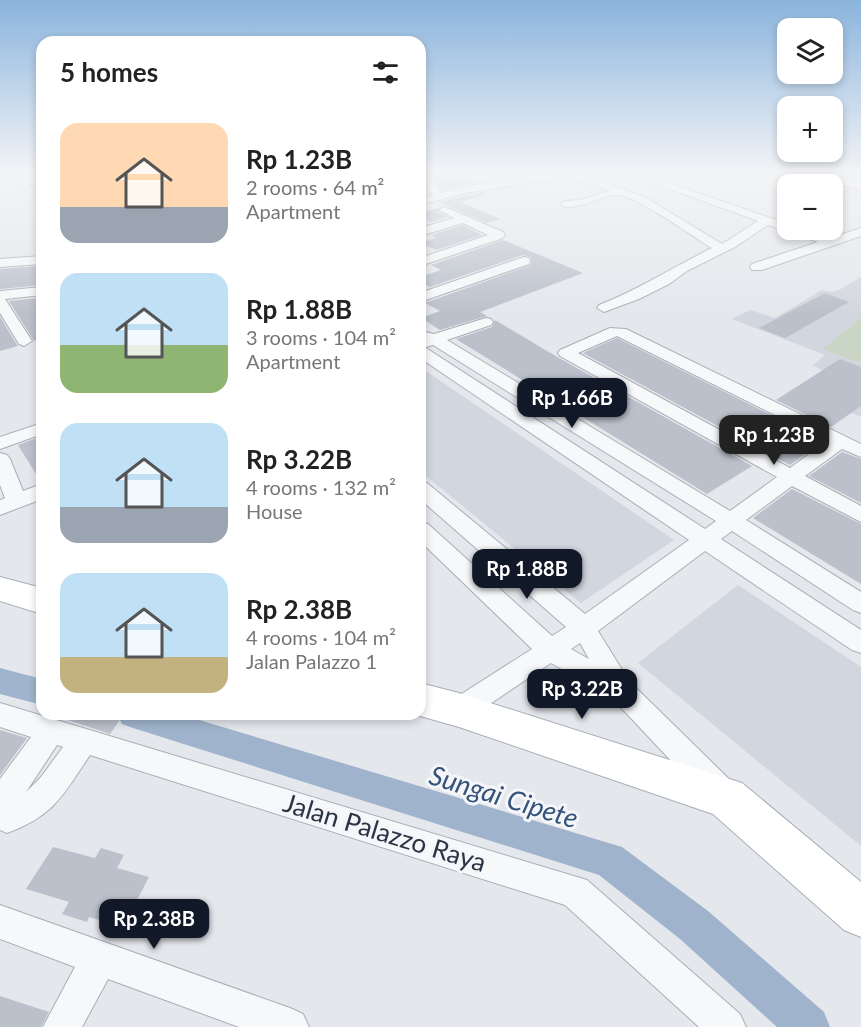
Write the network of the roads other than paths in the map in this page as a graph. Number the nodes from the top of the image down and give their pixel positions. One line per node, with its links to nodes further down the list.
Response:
1 (461, 220): 6 (street)
2 (466, 220): 12 (street)
3 (675, 220): 10 (street)
4 (766, 220): 5 (street); 10 (street)
5 (777, 224)
6 (426, 230)
7 (861, 232): 9 (street)
8 (824, 240): 9 (street)
9 (830, 242): 15 (street)
10 (722, 249): 20 (street)
11 (36, 260): 14 (street)
12 (426, 260)
13 (524, 261): 18 (street)
14 (0, 263)
15 (757, 267)
16 (36, 292): 17 (street)
17 (0, 295)
18 (426, 296)
19 (0, 301): 22 (street)
20 (604, 308)
21 (486, 322): 23 (street)
22 (24, 341)
23 (426, 342)
24 (426, 344): 36 (street)
25 (426, 344): 38 (street)
26 (36, 430): 28 (street)
27 (840, 441): 29 (street); 31 (street); 31 (street)
28 (0, 443)
29 (861, 451)
30 (0, 459): 34 (street)
31 (791, 477): 35 (street); 36 (street)
32 (36, 493): 34 (street)
33 (426, 493): 42 (street)
34 (8, 504)
35 (861, 515)
36 (730, 520): 38 (street); 41 (street)
37 (426, 535): 44 (street)
38 (704, 538): 42 (street); 43 (street)
39 (0, 589): 40 (main road)
40 (36, 599)
41 (861, 604)
42 (584, 628): 44 (street); 45 (street)
43 (861, 643)
44 (550, 650): 45 (street); 47 (street)
45 (620, 690): 51 (street)
46 (426, 702): 47 (main road)
47 (459, 710): 51 (main road)
48 (0, 715): 49 (street, Jalan Palazzo Raya)
49 (51, 731): 50 (street, Jalan Palazzo Raya); 52 (street)
50 (82, 741): 52 (street); 58 (street, Jalan Palazzo Raya)
51 (727, 798): 53 (main road)
52 (4, 823)
53 (861, 913)
54 (0, 922): 55 (street)
55 (99, 959): 56 (street); 57 (street)
56 (273, 1024)
57 (62, 1027)
58 (727, 1027)

